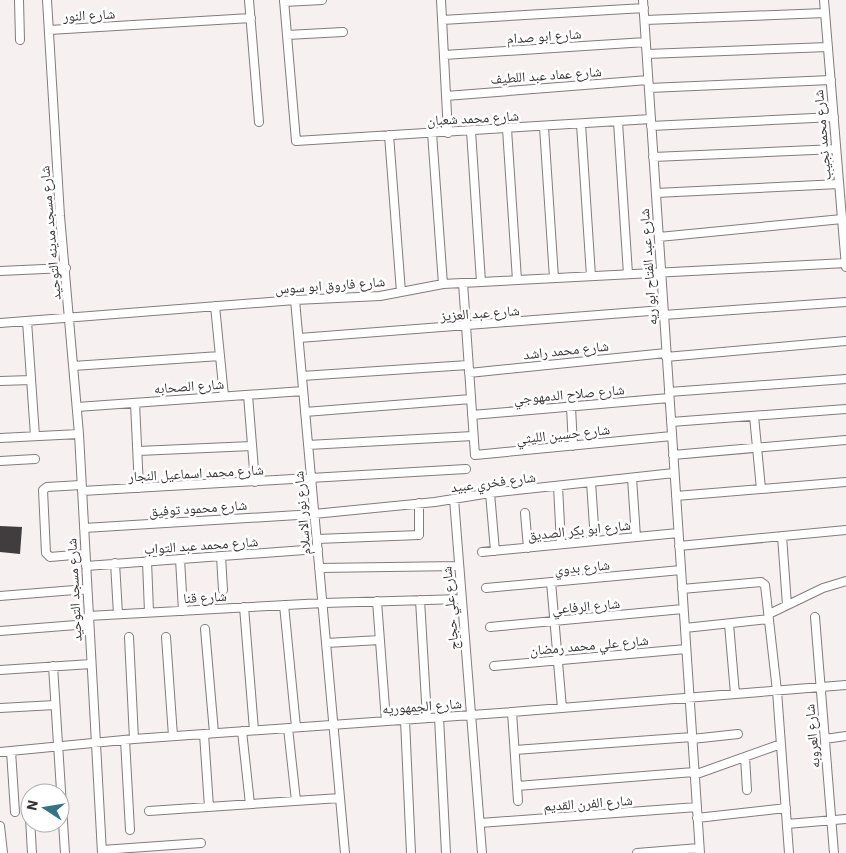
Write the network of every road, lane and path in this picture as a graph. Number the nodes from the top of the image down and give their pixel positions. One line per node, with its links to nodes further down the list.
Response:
1 (19, 0): 16 (street)
2 (47, 0): 13 (street, شارع مسجد مدينه التوحيد)
3 (249, 0): 10 (street)
4 (322, 0): 7 (street)
5 (441, 0): 11 (street)
6 (824, 0): 9 (street, شارع محمد نجيب)
7 (284, 1): 15 (street)
8 (644, 4): 11 (street); 12 (street, شارع عبد الفتاح ابو ريه)
9 (825, 13): 12 (street); 18 (street, شارع محمد نجيب)
10 (251, 18): 13 (street, شارع النور); 25 (street)
11 (442, 20): 20 (street)
12 (645, 20): 17 (street, شارع عبد الفتاح ابو ريه)
13 (49, 30): 43 (street, شارع مسجد مدينه التوحيد)
14 (343, 32): 15 (street)
15 (287, 35): 34 (street, شارع محمد شعبان)
16 (20, 40)
17 (646, 42): 19 (street, شارع عبد الفتاح ابو ريه); 20 (street, شارع ابو صدام)
18 (828, 47): 19 (street); 21 (street, شارع محمد نجيب)
19 (647, 54): 22 (street, شارع عبد الفتاح ابو ريه)
20 (444, 55): 23 (street)
21 (830, 80): 22 (street, شارع عماد عبد اللطيف); 24 (street, شارع محمد نجيب)
22 (649, 84): 23 (street, شارع عماد عبد اللطيف); 27 (street, شارع عبد الفتاح ابو ريه)
23 (446, 96): 33 (street)
24 (834, 117): 27 (street, شارع محمد شعبان); 35 (street, شارع محمد نجيب)
25 (260, 122)
26 (618, 122): 27 (street, شارع محمد شعبان); 28 (street, شارع محمد شعبان); 46 (street)
27 (651, 123): 36 (street, شارع عبد الفتاح ابو ريه)
28 (581, 124): 29 (street, شارع محمد شعبان); 47 (street)
29 (544, 127): 30 (street, شارع محمد شعبان); 48 (street)
30 (507, 129): 31 (street, شارع محمد شعبان); 49 (street)
31 (471, 131): 33 (street, شارع محمد شعبان); 50 (street)
32 (432, 133): 33 (street, شارع محمد شعبان); 34 (street, شارع محمد شعبان); 52 (street)
33 (448, 133)
34 (389, 135): 53 (street)
35 (836, 149): 36 (street); 37 (street, شارع محمد نجيب)
36 (654, 156): 38 (street, شارع عبد الفتاح ابو ريه)
37 (839, 184): 38 (street); 39 (street, شارع محمد نجيب)
38 (656, 193): 40 (street, شارع عبد الفتاح ابو ريه)
39 (842, 219): 40 (street); 41 (street, شارع محمد نجيب)
40 (658, 236): 45 (street, شارع عبد الفتاح ابو ريه)
41 (846, 263): 42 (street, شارع محمد نجيب); 45 (street, شارع فاروق ابو سوس)
42 (846, 267)
43 (66, 268): 44 (street); 58 (street, شارع مسجد مدينه التوحيد)
44 (0, 271)
45 (661, 273): 46 (street, شارع فاروق ابو سوس); 57 (street, شارع عبد الفتاح ابو ريه)
46 (628, 274): 47 (street, شارع فاروق ابو سوس)
47 (592, 276): 48 (street, شارع فاروق ابو سوس)
48 (554, 278): 49 (street, شارع فاروق ابو سوس)
49 (517, 280): 50 (street, شارع فاروق ابو سوس)
50 (481, 282): 51 (street, شارع فاروق ابو سوس)
51 (463, 283): 52 (street, شارع فاروق ابو سوس); 61 (street)
52 (443, 284): 53 (street, شارع فاروق ابو سوس)
53 (401, 292): 54 (street, شارع فاروق ابو سوس)
54 (295, 300): 56 (street, شارع فاروق ابو سوس); 62 (street, شارع نور الاسلام)
55 (846, 302): 57 (street, شارع عبد العزيز)
56 (215, 306): 58 (street, شارع فاروق ابو سوس); 65 (street)
57 (663, 313): 61 (street, شارع عبد العزيز); 64 (street, شارع عبد الفتاح ابو ريه)
58 (70, 318): 59 (street, شارع فاروق ابو سوس); 66 (street, شارع مسجد مدينه التوحيد)
59 (27, 321): 60 (street, شارع فاروق ابو سوس); 70 (street)
60 (0, 323)
61 (466, 327): 62 (street, شارع عبد العزيز); 67 (street)
62 (298, 338): 68 (street, شارع نور الاسلام)
63 (846, 341): 64 (street, شارع محمد راشد)
64 (666, 355): 67 (street, شارع محمد راشد); 74 (street, شارع عبد الفتاح ابو ريه)
65 (220, 356): 66 (street); 75 (street)
66 (73, 366): 78 (street, شارع مسجد مدينه التوحيد)
67 (468, 369): 68 (street, شارع محمد راشد); 76 (street)
68 (302, 376): 72 (street, شارع نور الاسلام)
69 (846, 379): 74 (street, شارع صلاح الدمهوجي)
70 (31, 380): 71 (street); 86 (street)
71 (0, 381)
72 (303, 391): 73 (street, شارع الصحابه); 81 (street, شارع نور الاسلام)
73 (248, 395): 75 (street, شارع الصحابه); 92 (street)
74 (669, 395): 79 (street, شارع صلاح الدمهوجي); 84 (street, شارع عبد الفتاح ابو ريه)
75 (224, 396): 77 (street, شارع الصحابه)
76 (470, 399): 81 (street); 82 (street)
77 (136, 403): 78 (street, شارع الصحابه); 95 (street)
78 (76, 407): 85 (street, شارع مسجد مدينه التوحيد)
79 (570, 407): 82 (street, شارع صلاح الدمهوجي); 93 (street)
80 (846, 409): 83 (street)
81 (305, 412): 91 (street, شارع نور الاسلام)
82 (472, 415): 87 (street)
83 (754, 416): 84 (street); 94 (street)
84 (671, 422): 88 (street, شارع عبد الفتاح ابو ريه)
85 (79, 434): 86 (street); 107 (street, شارع مسجد التوحيد)
86 (35, 436): 89 (street)
87 (473, 436): 91 (street); 93 (street, شارع حسين الليثي)
88 (672, 436): 93 (street, شارع حسين الليثي); 96 (street, شارع عبد الفتاح ابو ريه)
89 (0, 438)
90 (846, 440): 94 (street)
91 (308, 445): 102 (street, شارع نور الاسلام)
92 (252, 446): 95 (street); 103 (street)
93 (573, 446)
94 (757, 448): 96 (street); 109 (street)
95 (138, 451): 108 (street)
96 (673, 455): 100 (street, شارع عبد الفتاح ابو ريه)
97 (35, 460): 98 (street)
98 (0, 461)
99 (466, 469): 102 (street, شارع محمد اسماعيل النجار)
100 (674, 473): 101 (street, شارع فخري عبيد); 111 (street, شارع عبد الفتاح ابو ريه)
101 (632, 478): 104 (street, شارع فخري عبيد); 120 (street)
102 (311, 480): 103 (street, شارع محمد اسماعيل النجار); 115 (street, شارع نور الاسلام)
103 (255, 482): 108 (street, شارع محمد اسماعيل النجار)
104 (591, 482): 106 (street, شارع فخري عبيد); 122 (street)
105 (846, 482): 109 (street)
106 (558, 486): 110 (street, شارع فخري عبيد); 123 (street)
107 (82, 488): 108 (street, شارع محمد اسماعيل النجار); 116 (street, شارع مسجد التوحيد); 129 (street, شارع محمد اسماعيل النجار)
108 (139, 488)
109 (761, 489): 111 (street)
110 (490, 493): 112 (street, شارع فخري عبيد); 127 (street)
111 (676, 496): 118 (street, شارع عبد الفتاح ابو ريه)
112 (454, 499): 113 (street, شارع فخري عبيد); 135 (street, شارع علي حجاج)
113 (419, 504): 115 (street, شارع فخري عبيد); 121 (street)
114 (525, 513): 125 (street)
115 (314, 514): 116 (street, شارع محمود توفيق); 121 (street, شارع نور الاسلام)
116 (84, 528): 129 (street, شارع مسجد التوحيد)
117 (846, 530): 119 (street)
118 (678, 533): 120 (street, شارع ابو بكر الصديق); 124 (street, شارع عبد الفتاح ابو ريه)
119 (782, 536): 124 (street); 150 (street)
120 (636, 537): 122 (street, شارع ابو بكر الصديق)
121 (317, 539): 126 (street, شارع نور الاسلام)
122 (595, 541): 123 (street, شارع ابو بكر الصديق)
123 (561, 544): 125 (street, شارع ابو بكر الصديق)
124 (679, 546): 137 (street, شارع عبد الفتاح ابو ريه)
125 (528, 548): 127 (street, شارع ابو بكر الصديق)
126 (318, 549): 130 (street, شارع محمد عبد التواب); 136 (street, شارع نور الاسلام)
127 (495, 551): 128 (street, شارع ابو بكر الصديق)
128 (482, 552)
129 (85, 554): 134 (street, شارع مسجد التوحيد)
130 (221, 556): 131 (street, شارع محمد عبد التواب); 143 (street)
131 (180, 559): 132 (street, شارع محمد عبد التواب); 153 (street)
132 (147, 561): 133 (street, شارع محمد عبد التواب); 154 (street)
133 (115, 563): 134 (street, شارع محمد عبد التواب); 155 (street)
134 (86, 566): 141 (street, شارع مسجد التوحيد)
135 (459, 566): 136 (street); 145 (street, شارع علي حجاج)
136 (319, 568): 148 (street, شارع نور الاسلام)
137 (681, 570): 139 (street, شارع بدوي); 142 (street, شارع عبد الفتاح ابو ريه)
138 (846, 581): 150 (street)
139 (551, 582): 140 (street, شارع بدوي); 159 (street)
140 (486, 588)
141 (87, 589): 144 (street); 158 (street, شارع مسجد التوحيد)
142 (682, 589): 152 (street, شارع عبد الفتاح ابو ريه); 156 (street)
143 (223, 590)
144 (0, 596)
145 (462, 599): 146 (street); 184 (street, شارع علي حجاج)
146 (420, 600): 147 (street); 186 (street)
147 (377, 601): 148 (street); 167 (street)
148 (323, 603): 149 (street, شارع قنا); 168 (street, شارع نور الاسلام)
149 (284, 605): 151 (street, شارع قنا); 190 (street)
150 (787, 605): 156 (street)
151 (244, 607): 153 (street, شارع قنا); 191 (street)
152 (683, 609): 159 (street, شارع الرفاعي); 162 (street, شارع عبد الفتاح ابو ريه)
153 (183, 611): 154 (street, شارع قنا)
154 (149, 612): 155 (street, شارع قنا)
155 (118, 614): 158 (street, شارع قنا)
156 (769, 617): 160 (street); 177 (street)
157 (815, 617): 176 (street, شارع العروبه)
158 (89, 620): 164 (street, شارع قنا); 171 (street, شارع مسجد التوحيد)
159 (554, 621): 161 (street, شارع الرفاعي); 170 (street)
160 (729, 624): 162 (street); 178 (street)
161 (490, 627)
162 (685, 628): 169 (street, شارع عبد الفتاح ابو ريه)
163 (205, 629): 193 (street)
164 (0, 631)
165 (129, 637): 200 (street)
166 (166, 637): 196 (street)
167 (380, 640): 168 (street); 188 (street)
168 (326, 643): 189 (street, شارع نور الاسلام)
169 (686, 649): 170 (street, شارع علي محمد رمضان); 179 (street, شارع عبد الفتاح ابو ريه)
170 (558, 661): 173 (street, شارع علي محمد رمضان); 182 (street)
171 (91, 664): 172 (street); 202 (street, شارع مسجد التوحيد)
172 (53, 666): 174 (street); 180 (street)
173 (494, 666)
174 (0, 670)
175 (846, 685): 176 (street, شارع الجمهوريه)
176 (820, 687): 177 (street, شارع الجمهوريه); 199 (street, شارع العروبه)
177 (777, 691): 178 (street, شارع الجمهوريه); 203 (street)
178 (735, 694): 179 (street, شارع الجمهوريه)
179 (689, 698): 182 (street, شارع الجمهوريه); 198 (street, شارع عبد الفتاح ابو ريه)
180 (56, 705): 181 (street); 204 (street)
181 (0, 708)
182 (562, 708): 183 (street, شارع الجمهوريه)
183 (512, 712): 184 (street, شارع الجمهوريه); 205 (street)
184 (472, 715): 185 (street, شارع الجمهوريه); 224 (street, شارع علي حجاج)
185 (439, 717): 186 (street, شارع الجمهوريه); 237 (street)
186 (427, 718): 187 (street, شارع الجمهوريه)
187 (405, 720): 188 (street, شارع الجمهوريه); 236 (street)
188 (386, 721): 189 (street, شارع الجمهوريه)
189 (334, 724): 190 (street, شارع الجمهوريه); 212 (street, شارع نور الاسلام)
190 (292, 727): 191 (street, شارع الجمهوريه); 213 (street)
191 (254, 730): 192 (street, شارع الجمهوريه)
192 (242, 731): 193 (street, شارع الجمهوريه); 215 (street)
193 (214, 733): 194 (street, شارع الجمهوريه)
194 (204, 734): 196 (street, شارع الجمهوريه); 216 (street)
195 (738, 734): 198 (street)
196 (173, 736): 200 (street, شارع الجمهوريه)
197 (846, 736): 199 (street)
198 (692, 738): 205 (street); 209 (street, شارع عبد الفتاح ابو ريه)
199 (825, 738): 223 (street, شارع العروبه)
200 (134, 739): 201 (street, شارع الجمهوريه)
201 (125, 740): 202 (street, شارع الجمهوريه); 227 (street)
202 (95, 744): 204 (street, شارع الجمهوريه); 231 (street, شارع مسجد التوحيد)
203 (781, 744): 208 (street); 218 (street)
204 (58, 747): 206 (street, شارع الجمهوريه); 234 (street)
205 (515, 750): 210 (street)
206 (11, 751): 207 (street, شارع الجمهوريه); 220 (street)
207 (0, 752)
208 (745, 757): 209 (street); 211 (street)
209 (694, 773): 210 (street); 217 (street, شارع عبد الفتاح ابو ريه)
210 (517, 786): 214 (street)
211 (746, 790)
212 (340, 798): 213 (street); 235 (street, شارع نور الاسلام)
213 (296, 801): 215 (street)
214 (518, 801)
215 (250, 804): 216 (street)
216 (209, 807): 219 (street)
217 (697, 807): 221 (street, شارع عبد الفتاح ابو ريه); 224 (street, شارع الفرن القديم)
218 (786, 808): 221 (street); 225 (street)
219 (149, 811)
220 (15, 812)
221 (697, 818): 230 (street, شارع عبد الفتاح ابو ريه)
222 (846, 819): 223 (street)
223 (831, 820): 225 (street); 241 (street, شارع العروبه)
224 (480, 823): 238 (street, شارع علي حجاج)
225 (787, 824): 240 (street)
226 (0, 826): 232 (street)
227 (130, 830)
228 (31, 833): 233 (street)
229 (201, 843): 231 (street)
230 (700, 850): 239 (street)
231 (102, 851)
232 (3, 853)
233 (32, 853)
234 (65, 853)
235 (345, 853)
236 (412, 853)
237 (446, 853)
238 (482, 853)
239 (637, 853)
240 (789, 853)
241 (834, 853)

